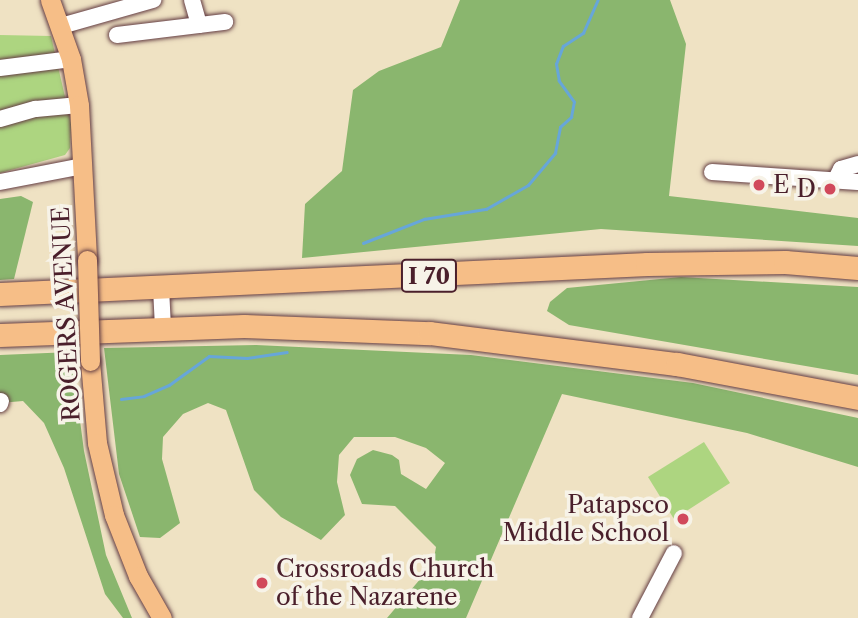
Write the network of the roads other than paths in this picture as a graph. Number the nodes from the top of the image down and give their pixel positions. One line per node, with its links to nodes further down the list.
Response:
1 (50, 0): 6 (main road, ROGERS AVENUE)
2 (153, 0): 6 (street)
3 (192, 0): 5 (street)
4 (225, 22): 5 (street)
5 (199, 25): 7 (street)
6 (61, 26): 8 (main road, ROGERS AVENUE)
7 (117, 35)
8 (71, 60): 9 (street); 10 (main road, ROGERS AVENUE)
9 (0, 68)
10 (79, 105): 11 (street); 13 (main road, ROGERS AVENUE)
11 (0, 119)
12 (858, 164): 15 (street)
13 (83, 166): 16 (street); 27 (main road, ROGERS AVENUE, bridge)
14 (712, 172): 15 (street)
15 (837, 177): 17 (street)
16 (0, 182)
17 (858, 182)
18 (858, 268): 19 (highway, I 70)
19 (161, 288): 20 (highway, I 70); 21 (street)
20 (0, 294)
21 (163, 328): 22 (highway, I 70); 23 (highway, I 70)
22 (0, 335)
23 (762, 379): 24 (highway); 25 (highway, I 70)
24 (858, 391)
25 (858, 398)
26 (674, 553): 28 (street)
27 (162, 618)
28 (640, 618)

